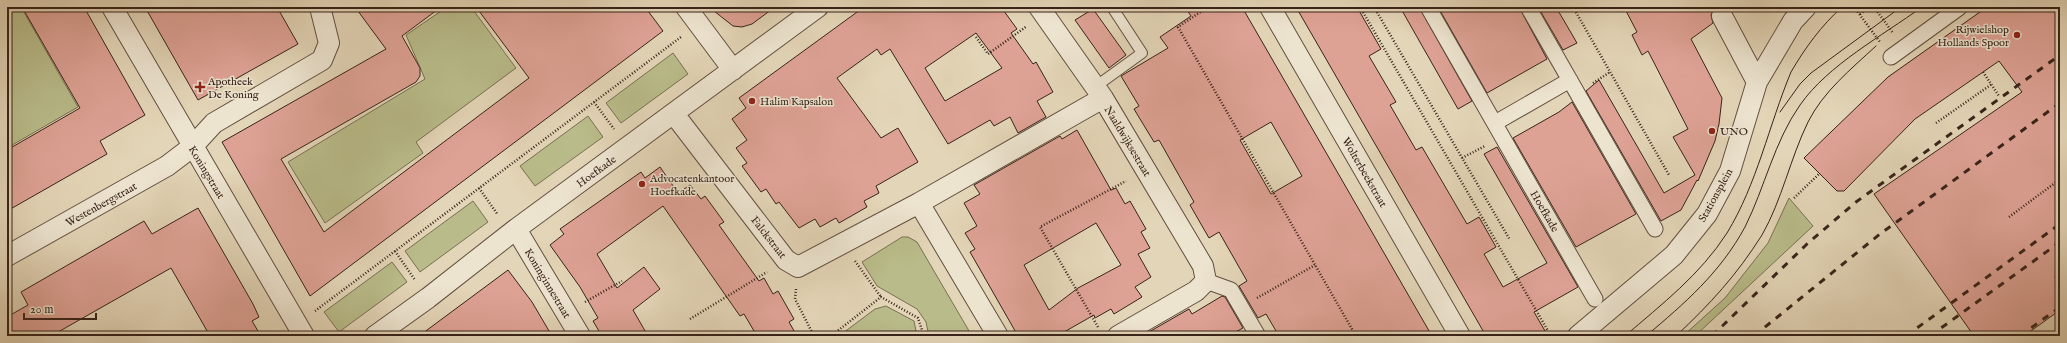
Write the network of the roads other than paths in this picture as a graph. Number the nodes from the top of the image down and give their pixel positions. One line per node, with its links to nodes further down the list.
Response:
1 (112, 7): 20 (street, Koningstraat)
2 (320, 7): 20 (street, Westenbergstraat)
3 (686, 7): 14 (street)
4 (818, 7): 14 (street, Hoefkade)
5 (1112, 7): 17 (lane)
6 (1270, 7): 33 (street, Wolterbeekstraat)
7 (1428, 7): 19 (street, Hoefkade)
8 (1528, 7): 15 (street)
9 (1806, 7): 16 (street, Stationsplein)
10 (1960, 7): 13 (street)
11 (1041, 10): 17 (street, Naaldwijksestraat)
12 (1722, 16): 16 (street)
13 (1891, 57)
14 (733, 70): 18 (street, Hoefkade)
15 (1570, 80): 19 (street); 22 (street)
16 (1758, 82): 26 (street, Stationsplein)
17 (1099, 92): 21 (street, Falckstraat); 25 (street, Naaldwijksestraat)
18 (674, 114): 21 (street, Falckstraat); 23 (street, Hoefkade)
19 (1498, 129): 26 (street, Hoefkade)
20 (192, 147): 24 (street, Westenbergstraat); 27 (street, Koningstraat)
21 (919, 203): 30 (street)
22 (1655, 228)
23 (513, 231): 28 (street, Hoefkade); 29 (street, Koninginnestraat)
24 (7, 256)
25 (1206, 281): 31 (street); 32 (street)
26 (1601, 306): 34 (street, Stationsplein)
27 (301, 330)
28 (375, 336)
29 (580, 336)
30 (998, 336)
31 (1118, 336)
32 (1258, 336)
33 (1460, 336)
34 (1578, 336)

